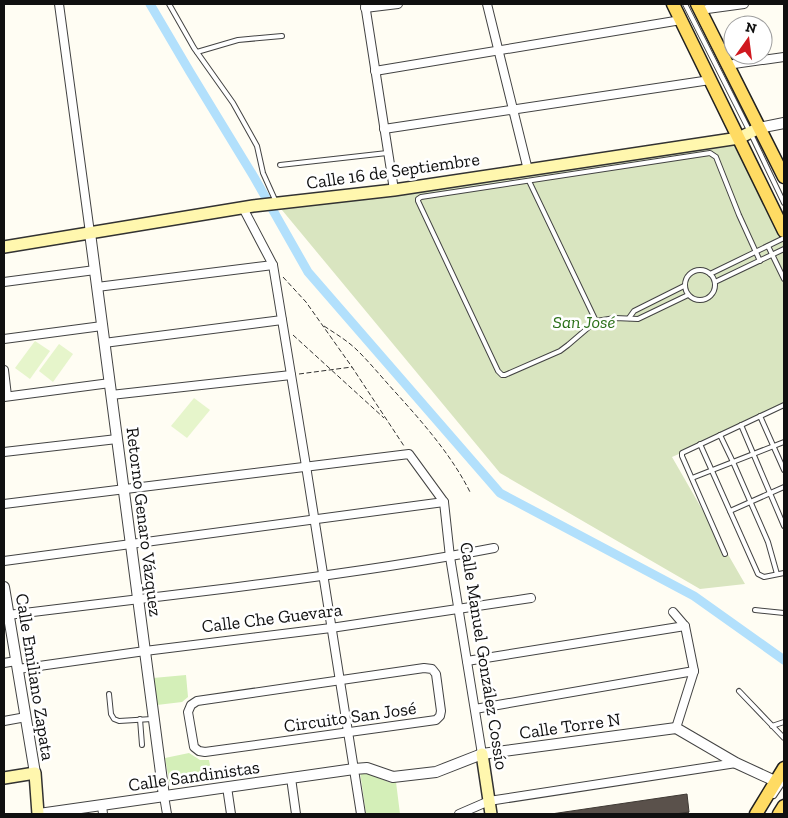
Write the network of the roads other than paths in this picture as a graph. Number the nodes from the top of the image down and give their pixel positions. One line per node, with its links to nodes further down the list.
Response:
1 (59, 4): 31 (street)
2 (169, 4): 13 (lane)
3 (398, 4): 8 (street)
4 (487, 4): 12 (street)
5 (673, 4): 10 (main road)
6 (685, 4): 21 (lane)
7 (744, 4): 9 (street)
8 (365, 6): 16 (street)
9 (698, 7): 14 (main road)
10 (681, 20): 12 (street); 17 (main road)
11 (282, 36): 13 (lane)
12 (499, 50): 16 (street); 18 (street)
13 (197, 52): 28 (lane)
14 (723, 55)
15 (728, 65): 21 (main road)
16 (375, 71): 20 (street)
17 (710, 80): 18 (street); 21 (main road)
18 (514, 110): 20 (street); 25 (street)
19 (784, 123): 21 (street, Calle 16 de Septiembre)
20 (384, 129): 22 (street)
21 (749, 133): 24 (main road); 25 (main road, Calle 16 de Septiembre); 27 (lane); 30 (main road)
22 (387, 153): 23 (lane); 26 (street)
23 (280, 165)
24 (783, 171)
25 (529, 175): 26 (main road, Calle 16 de Septiembre); 36 (lane); 49 (lane); 49 (lane)
26 (394, 190): 28 (main road, Calle 16 de Septiembre)
27 (784, 203)
28 (274, 204): 29 (main road, Calle 16 de Septiembre)
29 (248, 207): 31 (main road, Calle 16 de Septiembre); 39 (street)
30 (784, 231)
31 (90, 233): 34 (main road, Calle 16 de Septiembre); 40 (street, Retorno Genaro Vázquez)
32 (784, 238): 33 (lane)
33 (768, 246): 36 (lane); 37 (lane)
34 (4, 247)
35 (784, 249): 37 (lane)
36 (756, 252): 38 (lane); 41 (lane)
37 (773, 255): 38 (lane); 42 (lane)
38 (760, 261): 44 (lane)
39 (272, 265): 46 (street); 50 (street)
40 (95, 270): 43 (street); 46 (street, Retorno Genaro Vázquez)
41 (710, 274): 44 (lane); 45 (lane)
42 (784, 279)
43 (4, 282)
44 (714, 282): 47 (lane)
45 (684, 286): 47 (lane); 48 (lane)
46 (97, 287): 51 (street, Retorno Genaro Vázquez)
47 (688, 295): 48 (lane)
48 (629, 318): 49 (lane)
49 (596, 321)
50 (282, 323): 53 (street); 55 (street)
51 (102, 326): 52 (street); 53 (street, Retorno Genaro Vázquez)
52 (4, 339)
53 (104, 343): 56 (street, Retorno Genaro Vázquez)
54 (4, 370): 58 (street)
55 (291, 375): 57 (street); 70 (street)
56 (110, 383): 57 (street, Retorno Genaro Vázquez); 58 (street)
57 (111, 395): 63 (street, Retorno Genaro Vázquez)
58 (5, 396)
59 (784, 405): 60 (lane)
60 (760, 416): 61 (lane); 66 (lane)
61 (741, 425): 62 (lane); 68 (lane)
62 (720, 434): 65 (lane); 69 (lane)
63 (117, 439): 67 (street); 75 (street, Retorno Genaro Vázquez)
64 (784, 442): 66 (lane)
65 (700, 444): 72 (lane); 73 (lane)
66 (774, 447): 68 (lane); 71 (lane)
67 (4, 452)
68 (754, 455): 69 (lane); 76 (lane)
69 (733, 462): 72 (lane); 77 (lane)
70 (306, 466): 75 (street); 78 (street); 81 (street)
71 (784, 466)
72 (712, 470): 73 (lane); 80 (lane)
73 (692, 478): 85 (lane)
74 (784, 487): 76 (lane)
75 (124, 489): 79 (street); 83 (street, Retorno Genaro Vázquez)
76 (770, 493): 77 (lane); 82 (lane)
77 (750, 501): 80 (lane); 89 (lane)
78 (444, 502): 81 (street); 86 (street, Calle Manuel González Cossío)
79 (4, 504)
80 (730, 510): 89 (lane)
81 (314, 520): 83 (street); 90 (street)
82 (784, 526)
83 (131, 544): 87 (street); 93 (street, Retorno Genaro Vázquez)
84 (494, 548): 86 (street)
85 (725, 554)
86 (450, 557): 90 (street); 94 (street, Calle Manuel González Cossío)
87 (4, 561)
88 (784, 573): 89 (lane)
89 (777, 574)
90 (323, 576): 93 (street); 100 (street)
91 (4, 587): 95 (street, Calle Emiliano Zapata)
92 (530, 598): 94 (street, Calle Che Guevara)
93 (138, 600): 95 (street); 101 (street, Retorno Genaro Vázquez)
94 (459, 609): 100 (street, Calle Che Guevara); 102 (street, Calle Manuel González Cossío)
95 (6, 610): 104 (street, Calle Emiliano Zapata)
96 (755, 610): 98 (lane)
97 (673, 612): 99 (street)
98 (784, 613)
99 (685, 626): 102 (street); 105 (street)
100 (331, 628): 101 (street, Calle Che Guevara); 106 (street)
101 (145, 651): 104 (street, Calle Che Guevara); 111 (street, Retorno Genaro Vázquez)
102 (468, 661): 109 (street, Calle Manuel González Cossío)
103 (4, 662): 104 (street, Calle Che Guevara)
104 (17, 665): 110 (street, Calle Emiliano Zapata)
105 (694, 671): 109 (street); 116 (street)
106 (340, 680): 117 (street); 117 (street, Circuito San José); 117 (street, Circuito San José)
107 (739, 691): 115 (lane)
108 (109, 694): 112 (lane)
109 (475, 708): 120 (street, Calle Manuel González Cossío)
110 (26, 718): 113 (street); 124 (street, Calle Emiliano Zapata)
111 (154, 718): 112 (lane); 129 (street, Retorno Genaro Vázquez)
112 (140, 719): 119 (lane)
113 (4, 721)
114 (784, 722): 115 (lane)
115 (772, 726): 118 (lane)
116 (676, 728): 120 (street, Calle Torre N); 121 (street)
117 (348, 732): 123 (street)
118 (784, 738)
119 (142, 745)
120 (482, 754): 123 (street, Calle Torre N); 130 (main road, Calle Manuel González Cossío)
121 (736, 763): 127 (street); 130 (street)
122 (784, 768): 127 (main road)
123 (354, 769): 126 (street, Calle Sandinistas); 138 (street)
124 (35, 773): 125 (main road); 134 (main road)
125 (4, 778)
126 (290, 778): 128 (street, Calle Sandinistas); 137 (street)
127 (780, 781): 131 (lane); 141 (main road)
128 (227, 787): 129 (street, Calle Sandinistas); 136 (street)
129 (164, 796): 133 (street, Calle Sandinistas); 135 (street, Retorno Genaro Vázquez)
130 (489, 801): 139 (street); 140 (main road, Calle Manuel González Cossío)
131 (770, 802)
132 (784, 806): 142 (main road)
133 (102, 810): 134 (street, Calle Sandinistas)
134 (38, 814)
135 (167, 814)
136 (231, 814)
137 (296, 814)
138 (360, 814)
139 (459, 814)
140 (491, 814)
141 (756, 814)
142 (779, 814)

